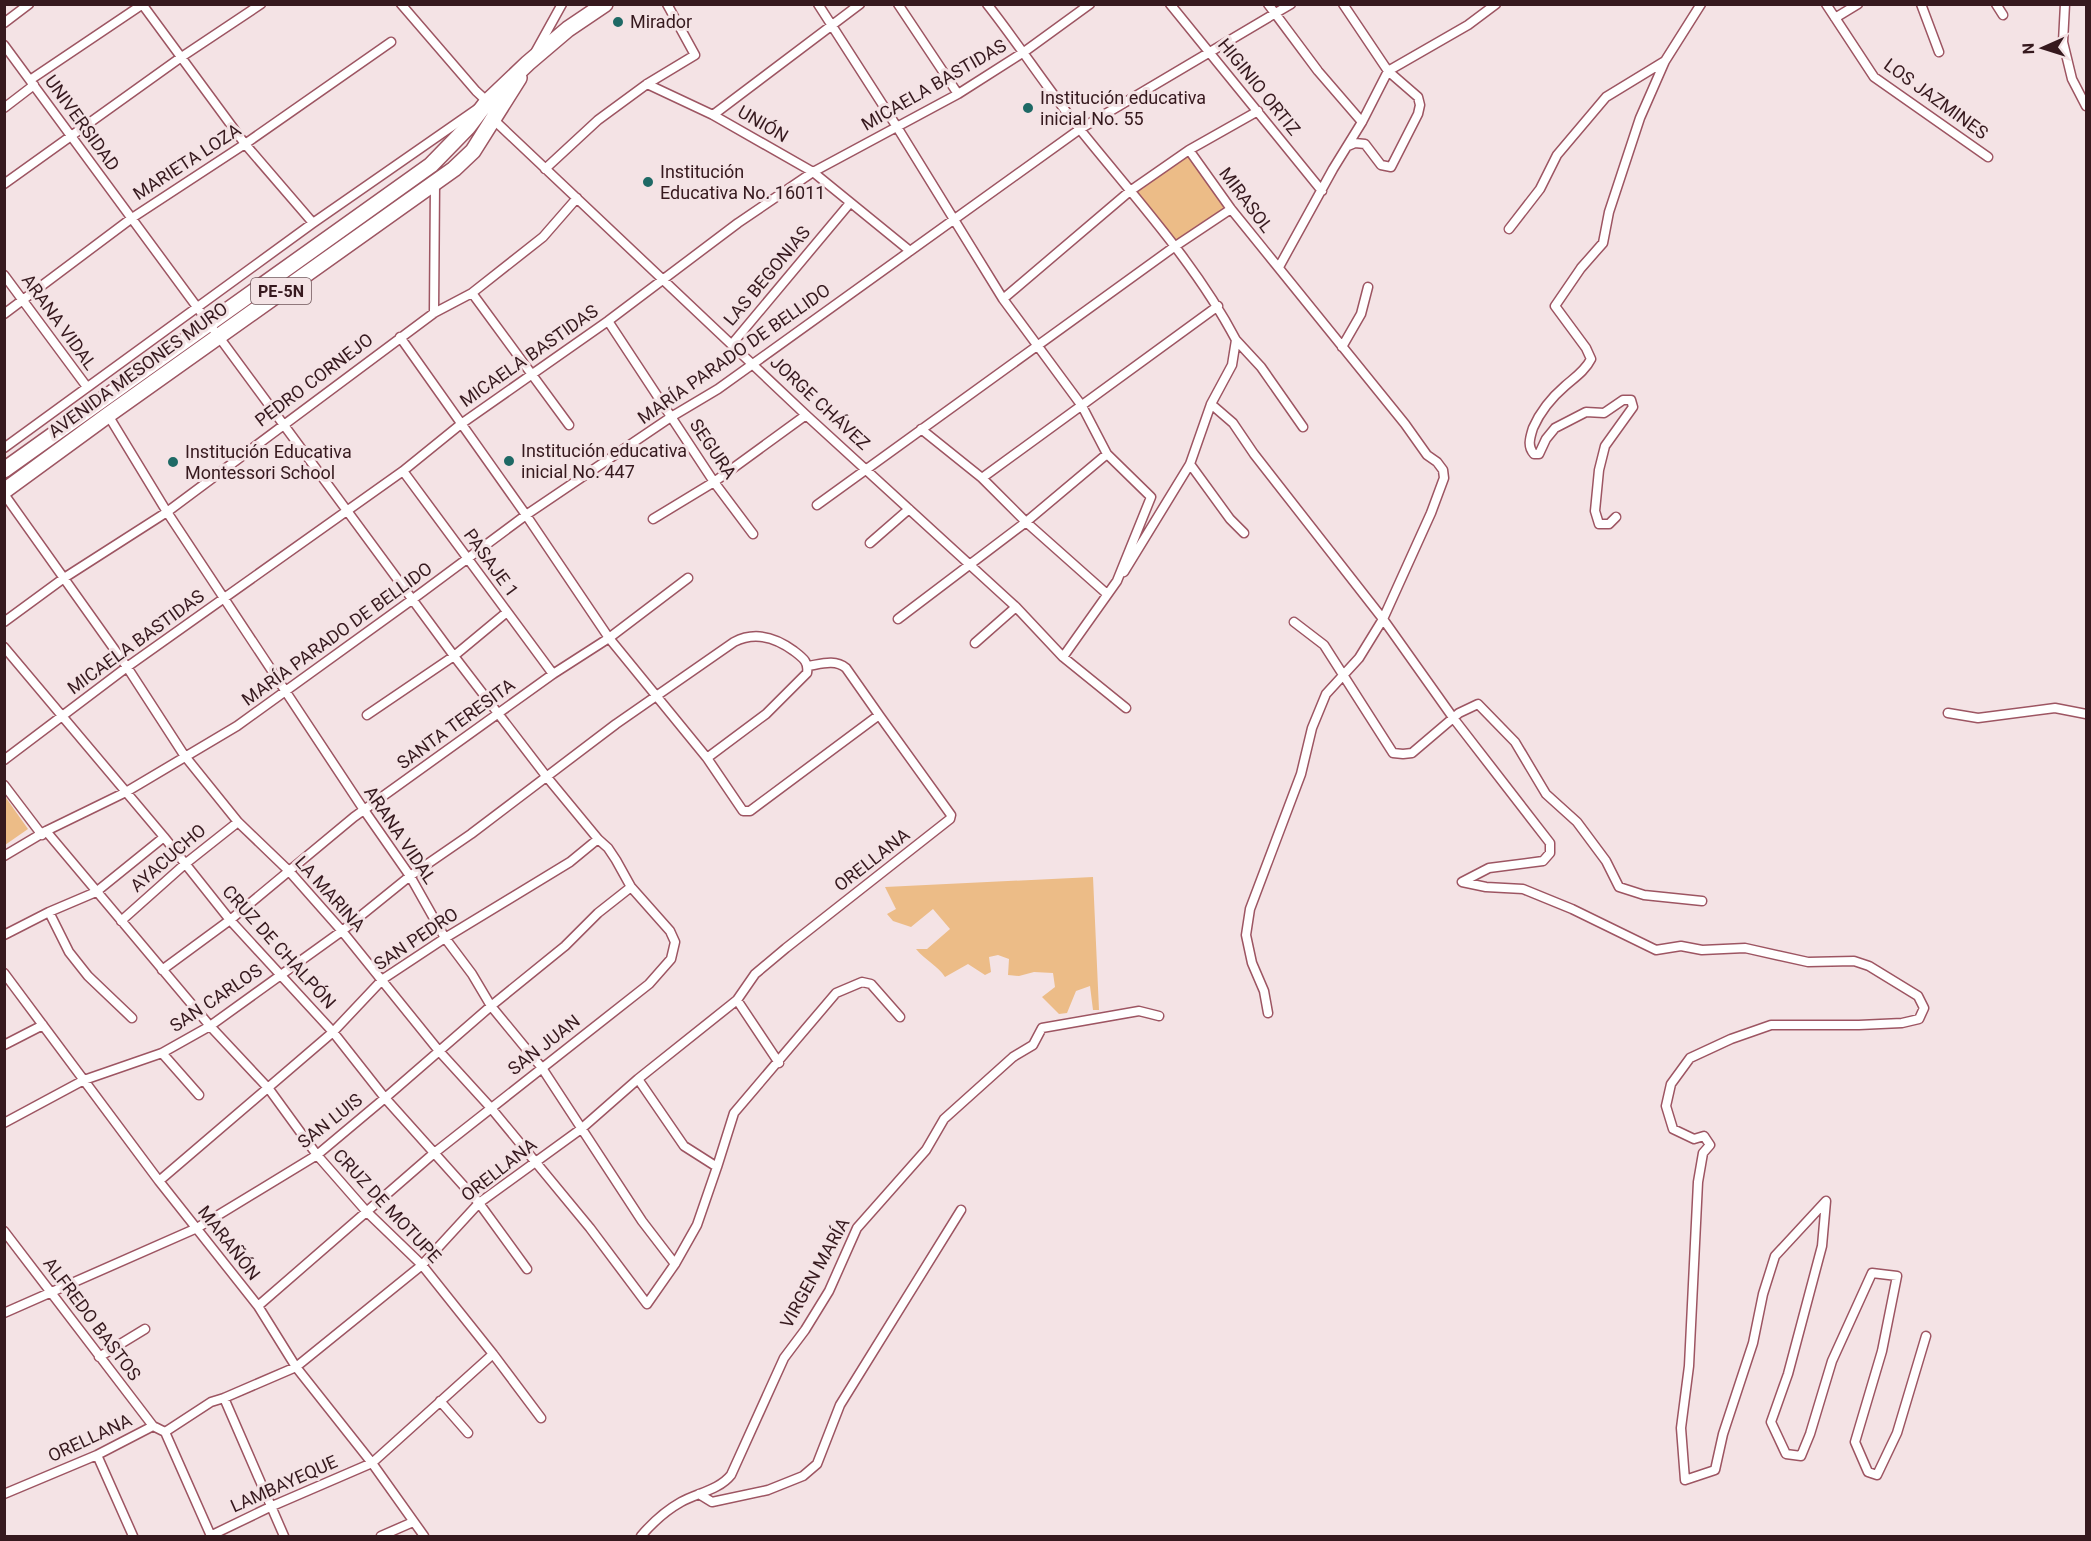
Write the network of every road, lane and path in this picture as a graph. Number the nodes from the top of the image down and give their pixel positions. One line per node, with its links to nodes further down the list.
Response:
1 (29, 4): 27 (street)
2 (261, 4): 34 (street)
3 (401, 4): 41 (street, JORGE CHÁVEZ)
4 (562, 4): 36 (street)
5 (605, 4): 36 (highway, PE-5N)
6 (667, 4): 39 (street)
7 (818, 4): 28 (street)
8 (860, 4): 28 (street)
9 (898, 4): 40 (street)
10 (987, 4): 31 (street)
11 (1090, 4): 31 (street, MICAELA BASTIDAS)
12 (1170, 4): 33 (street, HIGINIO ORTIZ)
13 (1268, 4): 24 (street)
14 (1290, 4): 24 (street, MARÍA PARADO DE BELLIDO)
15 (1343, 4): 37 (street)
16 (1496, 4): 37 (street)
17 (1701, 4): 35 (street)
18 (1826, 4): 26 (street, LOS JAZMINES)
19 (1858, 4): 26 (street)
20 (1921, 4): 32 (street)
21 (1996, 4): 25 (street)
22 (2065, 4): 42 (street)
23 (142, 5): 34 (street); 38 (street)
24 (1275, 14): 33 (street, MARÍA PARADO DE BELLIDO); 47 (street)
25 (2004, 15)
26 (1835, 18): 54 (street, LOS JAZMINES)
27 (4, 23)
28 (831, 26): 46 (street); 48 (street)
29 (391, 42): 51 (street, MARIETA LOZA)
30 (4, 45): 38 (street, UNIVERSIDAD)
31 (1024, 52): 40 (street, MICAELA BASTIDAS); 49 (street)
32 (1939, 52)
33 (1210, 53): 44 (street, HIGINIO ORTIZ); 49 (street, MARÍA PARADO DE BELLIDO)
34 (180, 58): 50 (street); 51 (street)
35 (1665, 61): 67 (street); 116 (street)
36 (528, 63): 41 (highway, PE-5N); 45 (highway, AVENIDA MESONES MURO / PE-5N)
37 (1388, 71): 47 (street); 52 (street)
38 (32, 82): 43 (street); 50 (street, UNIVERSIDAD)
39 (647, 84): 46 (street, UNIÓN); 55 (street)
40 (958, 94): 48 (street, MICAELA BASTIDAS)
41 (487, 102): 45 (street, JORGE CHÁVEZ); 66 (street); 82 (highway, PE-5N)
42 (2086, 106)
43 (4, 108)
44 (1258, 111): 53 (street); 59 (street, HIGINIO ORTIZ)
45 (497, 115): 55 (street, JORGE CHÁVEZ); 57 (highway, AVENIDA MESONES MURO / PE-5N)
46 (713, 115): 56 (street, UNIÓN)
47 (1362, 122): 52 (street)
48 (897, 127): 56 (street, MICAELA BASTIDAS); 65 (street)
49 (1080, 129): 60 (street); 65 (street, MARÍA PARADO DE BELLIDO)
50 (71, 135): 58 (street); 64 (street, UNIVERSIDAD)
51 (245, 144): 64 (street, MARIETA LOZA); 66 (street)
52 (1348, 146): 59 (street)
53 (1189, 150): 60 (street); 63 (street, MIRASOL)
54 (1988, 157)
55 (545, 169): 61 (street, JORGE CHÁVEZ)
56 (813, 172): 62 (street, UNIÓN); 72 (street, MICAELA BASTIDAS)
57 (435, 183): 79 (street); 83 (highway, AVENIDA MESONES MURO / PE-5N)
58 (4, 184)
59 (1322, 190): 70 (street)
60 (1130, 191): 68 (street); 76 (street)
61 (578, 198): 72 (street, JORGE CHÁVEZ); 74 (street, PEDRO CORNEJO)
62 (850, 202): 69 (street, UNIÓN); 86 (street, LAS BEGONIAS)
63 (1231, 208): 68 (street); 70 (street, MIRASOL)
64 (132, 218): 75 (street, MARIETA LOZA); 78 (street, UNIVERSIDAD)
65 (954, 219): 69 (street, MARÍA PARADO DE BELLIDO); 76 (street)
66 (313, 223): 78 (street)
67 (1509, 229)
68 (1174, 247): 77 (street); 88 (street)
69 (910, 251): 89 (street, MARÍA PARADO DE BELLIDO)
70 (1280, 267): 87 (street, MIRASOL)
71 (4, 276): 75 (street, ARANA VIDAL)
72 (663, 280): 81 (street, MICAELA BASTIDAS); 86 (street, JORGE CHÁVEZ)
73 (1368, 287): 87 (street)
74 (472, 293): 79 (street, PEDRO CORNEJO); 90 (street)
75 (23, 300): 80 (street, MARIETA LOZA); 91 (street, ARANA VIDAL)
76 (1003, 300): 88 (street)
77 (1218, 306): 85 (street); 93 (street)
78 (197, 308): 82 (street, UNIVERSIDAD); 91 (street)
79 (434, 313): 84 (street, PEDRO CORNEJO)
80 (4, 314)
81 (608, 321): 90 (street, MICAELA BASTIDAS); 96 (street, SEGURA)
82 (208, 324): 83 (street, UNIVERSIDAD); 106 (highway, PE-5N)
83 (218, 336): 94 (highway, AVENIDA MESONES MURO / PE-5N); 98 (street, UNIVERSIDAD)
84 (400, 337): 97 (street); 98 (street, PEDRO CORNEJO)
85 (1236, 340): 92 (street); 100 (street)
86 (732, 344): 89 (street, JORGE CHÁVEZ)
87 (1341, 346): 133 (street, MIRASOL)
88 (1037, 348): 93 (street); 101 (street)
89 (752, 363): 95 (street, JORGE CHÁVEZ); 96 (street, MARÍA PARADO DE BELLIDO)
90 (531, 375): 97 (street, MICAELA BASTIDAS); 99 (street)
91 (87, 387): 102 (street)
92 (1211, 404): 104 (street); 133 (street)
93 (1082, 406): 103 (street); 108 (street)
94 (108, 415): 110 (highway, AVENIDA MESONES MURO / PE-5N); 114 (street, ARANA VIDAL)
95 (806, 415): 105 (street, JORGE CHÁVEZ); 109 (street)
96 (671, 417): 109 (street, SEGURA); 115 (street, MARÍA PARADO DE BELLIDO)
97 (461, 424): 107 (street, MICAELA BASTIDAS); 115 (street)
98 (283, 425): 113 (street, UNIVERSIDAD); 114 (street, PEDRO CORNEJO)
99 (569, 425)
100 (1303, 427)
101 (921, 429): 105 (street); 108 (street)
102 (4, 448)
103 (1107, 454): 118 (street); 126 (street)
104 (1190, 464): 119 (street); 126 (street)
105 (867, 469): 111 (street); 112 (street, JORGE CHÁVEZ)
106 (4, 470)
107 (403, 471): 113 (street, MICAELA BASTIDAS); 122 (street, PASAJE 1)
108 (982, 478): 118 (street)
109 (714, 482): 117 (street); 120 (street, SEGURA)
110 (4, 493): 124 (street, LA MARINA)
111 (817, 505)
112 (909, 509): 121 (street); 123 (street, JORGE CHÁVEZ)
113 (347, 511): 128 (street, MICAELA BASTIDAS); 129 (street, UNIVERSIDAD)
114 (166, 512): 124 (street, PEDRO CORNEJO); 128 (street, ARANA VIDAL)
115 (526, 515): 122 (street, MARÍA PARADO DE BELLIDO); 136 (street)
116 (1616, 517)
117 (653, 519)
118 (1026, 522): 123 (street); 127 (street)
119 (1244, 533)
120 (753, 534)
121 (870, 543)
122 (468, 559): 129 (street, MARÍA PARADO DE BELLIDO); 131 (street, PASAJE 1)
123 (969, 565): 130 (street, JORGE CHÁVEZ); 132 (street)
124 (64, 578): 134 (street, PEDRO CORNEJO); 142 (street, LA MARINA)
125 (688, 578): 136 (street, SANTA TERESITA)
126 (1117, 581): 127 (street)
127 (1107, 594): 140 (street)
128 (225, 599): 142 (street, MICAELA BASTIDAS); 145 (street, ARANA VIDAL)
129 (413, 599): 139 (street, SAN JUAN); 145 (street, MARÍA PARADO DE BELLIDO)
130 (1016, 607): 137 (street); 140 (street, JORGE CHÁVEZ)
131 (507, 612): 139 (street); 143 (street, PASAJE 1)
132 (898, 619)
133 (1383, 619): 144 (street); 154 (street)
134 (4, 622)
135 (1294, 622): 144 (street)
136 (609, 638): 143 (street, SANTA TERESITA); 146 (street)
137 (975, 643)
138 (4, 647): 153 (street, CRUZ DE CHALPÓN)
139 (454, 656): 148 (street, SAN JUAN); 151 (street)
140 (1064, 657): 147 (street, JORGE CHÁVEZ)
141 (808, 666): 146 (street, SAN CARLOS); 152 (street); 156 (street)
142 (127, 667): 153 (street, MICAELA BASTIDAS); 155 (street, LA MARINA)
143 (553, 674): 148 (street, SANTA TERESITA)
144 (1342, 675): 154 (street); 185 (street)
145 (285, 690): 155 (street, MARÍA PARADO DE BELLIDO); 161 (street, ARANA VIDAL)
146 (658, 696): 156 (street); 158 (street, SAN CARLOS)
147 (1126, 708)
148 (499, 712): 158 (street, SAN JUAN); 161 (street, SANTA TERESITA)
149 (1948, 713): 150 (street)
150 (2086, 714)
151 (367, 715)
152 (879, 715): 156 (street); 183 (street, ORELLANA)
153 (61, 717): 157 (street, MICAELA BASTIDAS); 160 (street, CRUZ DE CHALPÓN)
154 (1454, 718): 172 (street); 222 (street)
155 (184, 755): 160 (street, MARÍA PARADO DE BELLIDO); 162 (street, LA MARINA)
156 (707, 758)
157 (4, 760)
158 (546, 776): 165 (street, SAN JUAN); 169 (street, SAN CARLOS)
159 (4, 785): 163 (street, CRUZ DE MOTUPE)
160 (126, 792): 163 (street, MARÍA PARADO DE BELLIDO); 164 (street, CRUZ DE CHALPÓN)
161 (364, 810): 168 (street, SANTA TERESITA); 169 (street, ARANA VIDAL)
162 (238, 822): 167 (street, AYACUCHO); 168 (street, LA MARINA)
163 (44, 833): 166 (street, MARÍA PARADO DE BELLIDO); 171 (street, CRUZ DE MOTUPE)
164 (164, 837): 167 (street, CRUZ DE CHALPÓN); 171 (street, AYACUCHO)
165 (598, 839): 170 (street, SAN JUAN); 178 (street, SAN PEDRO)
166 (4, 856)
167 (185, 864): 174 (street, CRUZ DE CHALPÓN); 175 (street, AYACUCHO)
168 (290, 871): 174 (street, SANTA TERESITA); 176 (street, LA MARINA)
169 (410, 876): 176 (street, SAN CARLOS); 178 (street, ARANA VIDAL)
170 (631, 887): 184 (street, SAN LUIS); 196 (street, SAN JUAN)
171 (96, 892): 173 (street, AYACUCHO); 175 (street, CRUZ DE MOTUPE)
172 (1702, 901)
173 (49, 912): 177 (street, AYACUCHO); 188 (street)
174 (230, 920): 179 (street, SANTA TERESITA); 181 (street, CRUZ DE CHALPÓN)
175 (121, 921): 179 (street, CRUZ DE MOTUPE)
176 (342, 931): 181 (street, SAN CARLOS); 182 (street, LA MARINA)
177 (4, 935)
178 (445, 938): 182 (street, SAN PEDRO); 184 (street, ARANA VIDAL)
179 (162, 970): 190 (street, CRUZ DE MOTUPE)
180 (4, 973): 189 (street, MARAÑÓN)
181 (281, 974): 190 (street, SAN CARLOS); 191 (street, CRUZ DE CHALPÓN)
182 (383, 979): 191 (street, SAN PEDRO); 193 (street, LA MARINA)
183 (737, 1000): 195 (street); 197 (street, ORELLANA)
184 (491, 1006): 193 (street, SAN LUIS); 196 (street, ARANA VIDAL)
185 (1268, 1013)
186 (1159, 1016): 235 (street, VIRGEN MARÍA)
187 (900, 1017): 195 (street)
188 (132, 1018)
189 (43, 1025): 192 (street); 198 (street, MARAÑÓN)
190 (210, 1026): 194 (street, SAN CARLOS); 199 (street, CRUZ DE MOTUPE)
191 (333, 1032): 199 (street, SAN PEDRO); 201 (street, CRUZ DE CHALPÓN)
192 (4, 1045)
193 (439, 1051): 201 (street, SAN LUIS); 202 (street, LA MARINA)
194 (162, 1053): 198 (street, SAN CARLOS); 200 (street)
195 (779, 1063): 208 (street)
196 (542, 1068): 202 (street, SAN JUAN); 204 (street, ARANA VIDAL)
197 (638, 1079): 204 (street, ORELLANA); 208 (street)
198 (84, 1080): 203 (street, SAN CARLOS); 209 (street, MARAÑÓN)
199 (269, 1089): 206 (street, CRUZ DE MOTUPE); 209 (street, SAN PEDRO)
200 (199, 1095)
201 (385, 1098): 205 (street, CRUZ DE CHALPÓN); 206 (street, SAN LUIS)
202 (491, 1108): 205 (street, SAN JUAN); 207 (street, LA MARINA)
203 (4, 1123)
204 (581, 1129): 207 (street, ORELLANA); 215 (street, ARANA VIDAL)
205 (433, 1154): 210 (street, CRUZ DE CHALPÓN); 211 (street, SAN JUAN)
206 (317, 1155): 211 (street, CRUZ DE MOTUPE); 213 (street, SAN LUIS)
207 (536, 1162): 210 (street, ORELLANA); 215 (street, LA MARINA)
208 (717, 1167): 215 (street)
209 (159, 1181): 213 (street, MARAÑÓN)
210 (479, 1203): 216 (street, ORELLANA); 217 (street, CRUZ DE CHALPÓN)
211 (366, 1210): 216 (street, CRUZ DE MOTUPE); 219 (street, SAN JUAN)
212 (961, 1210): 235 (street)
213 (197, 1228): 218 (street, SAN LUIS); 219 (street, MARAÑÓN)
214 (4, 1231): 218 (street, ALFREDO BASTOS)
215 (675, 1264)
216 (422, 1265): 223 (street, CRUZ DE MOTUPE); 225 (street, ORELLANA)
217 (527, 1269)
218 (51, 1292): 220 (street, SAN LUIS); 224 (street, ALFREDO BASTOS)
219 (258, 1306): 225 (street, MARAÑÓN)
220 (4, 1313)
221 (145, 1329): 224 (street)
222 (1926, 1336)
223 (493, 1354): 227 (street, LAMBAYEQUE); 228 (street, CRUZ DE MOTUPE)
224 (99, 1357): 229 (street, ALFREDO BASTOS)
225 (296, 1367): 226 (street, ORELLANA); 233 (street, MARAÑÓN)
226 (224, 1398): 230 (street, ORELLANA); 236 (street)
227 (440, 1401): 231 (street); 233 (street, LAMBAYEQUE)
228 (541, 1418)
229 (153, 1426): 230 (street, ORELLANA); 232 (street, ORELLANA)
230 (165, 1432): 239 (street)
231 (468, 1433)
232 (97, 1455): 234 (street, ORELLANA); 238 (street)
233 (372, 1463): 236 (street, LAMBAYEQUE); 237 (street, MARAÑÓN)
234 (4, 1494)
235 (699, 1494): 243 (street, VIRGEN MARÍA)
236 (270, 1507): 239 (street, LAMBAYEQUE); 240 (street)
237 (413, 1522): 241 (street); 242 (street, MARAÑÓN)
238 (133, 1536)
239 (211, 1536)
240 (284, 1536)
241 (381, 1536)
242 (424, 1536)
243 (641, 1536)

